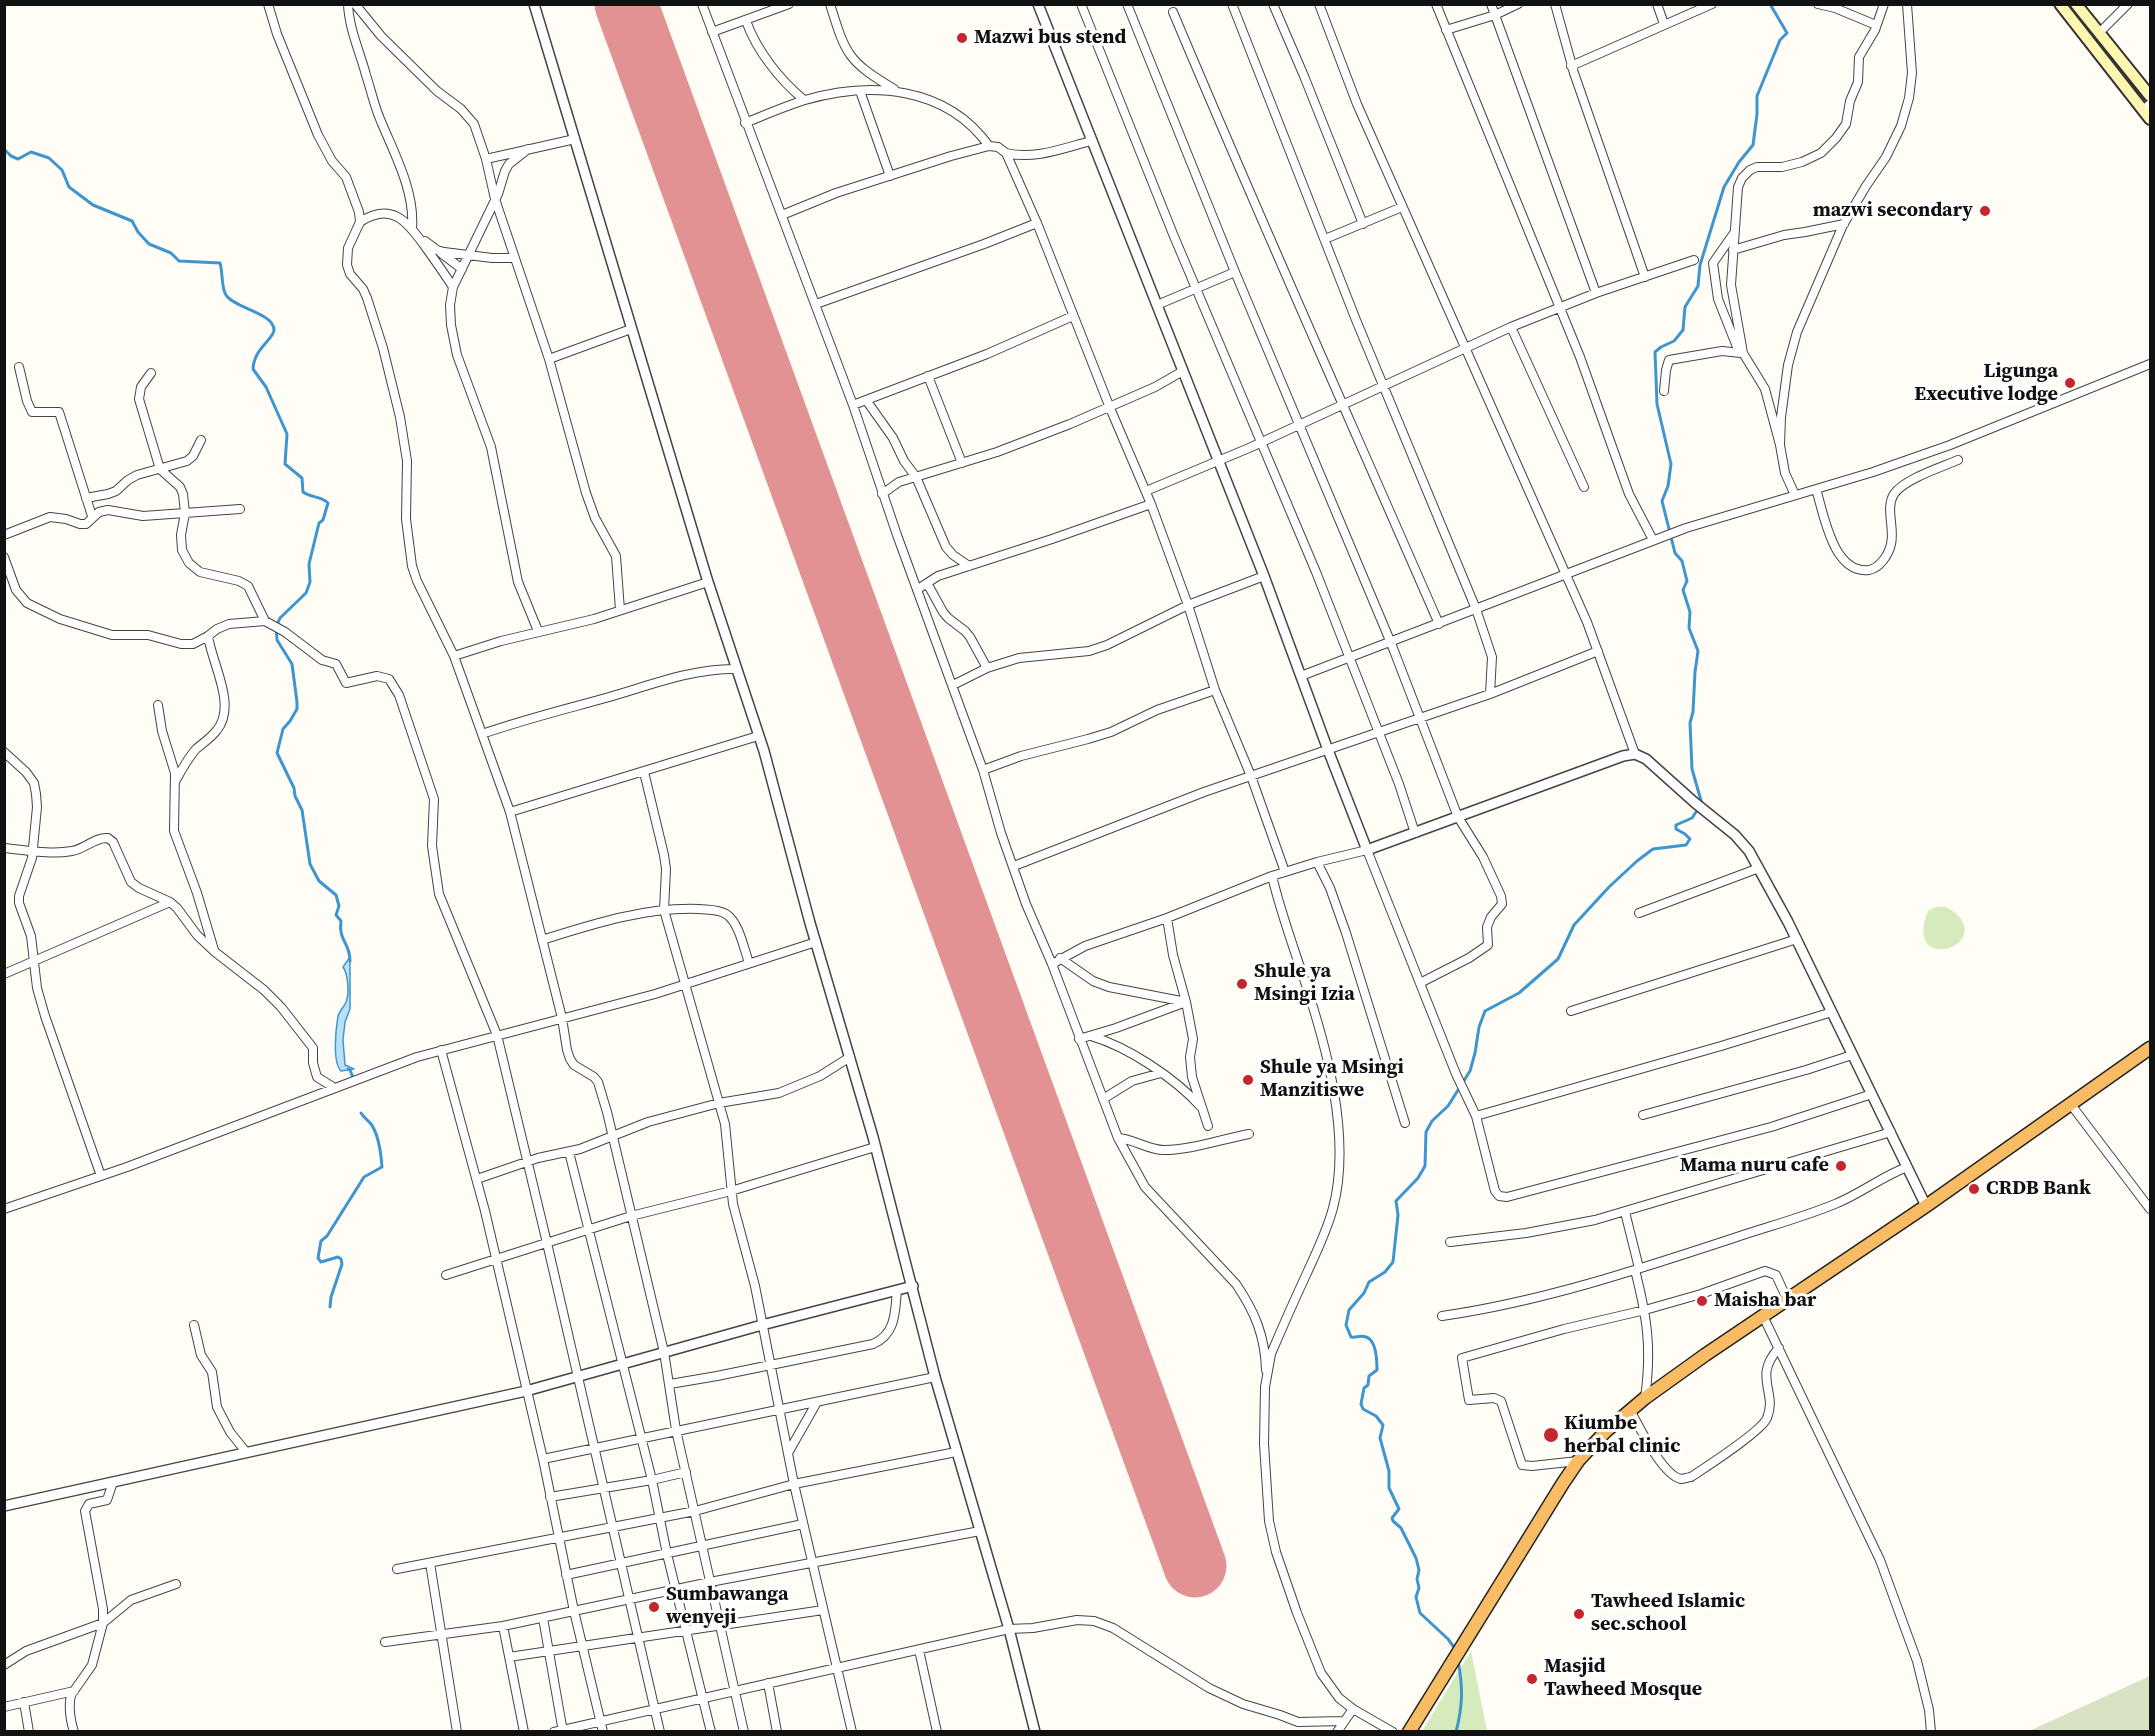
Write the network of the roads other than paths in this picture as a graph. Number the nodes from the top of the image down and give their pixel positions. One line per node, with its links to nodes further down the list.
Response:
1 (268, 4): 51 (street)
2 (348, 4): 55 (street)
3 (355, 4): 46 (street)
4 (534, 4): 41 (street)
5 (702, 4): 32 (street)
6 (789, 4): 28 (street)
7 (830, 4): 35 (street)
8 (1038, 4): 42 (street)
9 (1081, 4): 67 (street)
10 (1127, 4): 64 (street)
11 (1232, 4): 57 (street)
12 (1273, 4): 53 (street)
13 (1319, 4): 49 (street)
14 (1436, 4): 31 (street)
15 (1491, 4): 27 (street)
16 (1518, 4): 27 (street)
17 (1555, 4): 34 (street)
18 (1657, 4): 29 (street)
19 (1712, 4): 29 (street)
20 (1818, 4): 30 (street)
21 (1884, 4): 30 (street)
22 (1907, 4): 54 (street)
23 (2060, 4): 39 (main road)
24 (2076, 4): 33 (main road)
25 (2128, 4): 33 (street)
26 (1173, 12): 87 (street)
27 (1495, 15): 31 (street); 68 (street)
28 (746, 21): 32 (street); 38 (street)
29 (1664, 24): 34 (street)
30 (1876, 25): 56 (street)
31 (1446, 30): 71 (street)
32 (712, 32): 40 (street)
33 (2099, 33): 37 (main road)
34 (1571, 66): 65 (street)
35 (895, 90): 36 (street); 43 (street)
36 (860, 91): 38 (street); 47 (street)
37 (2151, 96)
38 (804, 100): 40 (street)
39 (2148, 111)
40 (745, 123): 50 (street)
41 (575, 139): 44 (street); 74 (street)
42 (1091, 141): 45 (street); 70 (street)
43 (989, 146): 45 (street); 47 (street)
44 (528, 149): 46 (street); 48 (street)
45 (1006, 153): 52 (street)
46 (486, 159): 48 (street)
47 (890, 176): 50 (street)
48 (495, 199): 60 (street); 61 (street)
49 (1402, 207): 53 (street); 75 (street)
50 (782, 215): 69 (street)
51 (360, 222): 55 (street); 126 (street)
52 (1037, 223): 69 (street); 72 (street)
53 (1363, 224): 57 (street)
54 (1844, 224): 59 (street); 92 (street)
55 (414, 231): 58 (street); 66 (street)
56 (1736, 231): 59 (street); 76 (street)
57 (1325, 239): 83 (street)
58 (437, 250): 60 (street); 63 (street)
59 (1733, 250): 76 (street)
60 (470, 255): 61 (street); 63 (street)
61 (515, 258): 77 (street)
62 (1695, 260): 65 (street)
63 (462, 269): 66 (street)
64 (1235, 272): 67 (street); 89 (street)
65 (1645, 277): 68 (street)
66 (453, 287): 122 (street)
67 (1196, 289): 70 (street); 91 (street)
68 (1596, 293): 71 (street)
69 (816, 304): 86 (street)
70 (1157, 305): 80 (street)
71 (1560, 309): 73 (street); 109 (street)
72 (1073, 316): 82 (street); 88 (street)
73 (1511, 327): 75 (street); 98 (street)
74 (631, 329): 77 (street); 114 (street)
75 (1465, 350): 83 (street); 112 (street)
76 (1741, 353): 84 (street); 92 (street)
77 (549, 359): 119 (street)
78 (2151, 364): 99 (street)
79 (19, 367): 103 (street)
80 (1183, 370): 88 (street); 93 (street)
81 (152, 373): 96 (street)
82 (928, 376): 85 (street); 95 (street)
83 (1385, 387): 87 (street); 118 (street)
84 (1664, 391)
85 (866, 400): 86 (street); 97 (street)
86 (853, 405): 101 (street)
87 (1344, 405): 89 (street); 121 (street)
88 (1110, 408): 95 (street); 100 (street)
89 (1298, 425): 91 (street); 124 (street)
90 (201, 440): 96 (street)
91 (1262, 441): 93 (street); 127 (street)
92 (1780, 445): 102 (street)
93 (1218, 460): 100 (street); 113 (street)
94 (1958, 460): 99 (street)
95 (962, 463): 97 (street)
96 (160, 469): 103 (street); 106 (street)
97 (916, 477): 101 (street); 111 (street)
98 (1584, 487)
99 (1816, 489): 102 (street)
100 (1146, 491): 104 (street)
101 (882, 494): 116 (street)
102 (1795, 495): 109 (street)
103 (87, 498): 107 (street)
104 (1151, 504): 111 (street); 117 (street)
105 (240, 510): 106 (street)
106 (185, 513): 107 (street); 120 (street)
107 (92, 516): 108 (street)
108 (6, 534)
109 (1653, 540): 112 (street)
110 (4, 557): 123 (street)
111 (969, 566): 115 (street)
112 (1566, 574): 118 (street); 125 (street)
113 (1264, 576): 117 (street); 130 (street)
114 (708, 582): 119 (street); 129 (street)
115 (927, 582): 116 (street); 128 (street)
116 (918, 589): 131 (street)
117 (1188, 605): 128 (street); 132 (street)
118 (1476, 609): 121 (street); 133 (street)
119 (620, 610): 122 (street)
120 (265, 621): 123 (street); 176 (street)
121 (1438, 624): 124 (street)
122 (538, 631): 126 (street)
123 (208, 636): 145 (street)
124 (1391, 643): 127 (street); 135 (street)
125 (1598, 651): 133 (street); 141 (street)
126 (454, 656): 137 (street)
127 (1350, 659): 130 (street); 136 (street)
128 (987, 668): 131 (street)
129 (737, 669): 137 (street); 138 (street)
130 (1301, 676): 139 (street)
131 (953, 685): 142 (street)
132 (1215, 690): 142 (street); 144 (street)
133 (1490, 694): 135 (street)
134 (158, 705): 145 (street)
135 (1421, 719): 136 (street); 147 (street)
136 (1379, 733): 139 (street); 148 (street)
137 (482, 734): 146 (street)
138 (758, 736): 143 (street); 163 (street)
139 (1328, 750): 144 (street); 150 (street)
140 (4, 752): 151 (street)
141 (1635, 754): 147 (street); 154 (street)
142 (983, 770): 153 (street)
143 (644, 772): 146 (street); 158 (street)
144 (1251, 776): 153 (street); 155 (street)
145 (175, 782): 164 (street)
146 (510, 812): 162 (street)
147 (1458, 817): 148 (street); 170 (street)
148 (1415, 833): 150 (street)
149 (4, 848): 151 (street)
150 (1367, 850): 152 (street); 170 (street)
151 (33, 851): 157 (street); 166 (street)
152 (1317, 862): 155 (street); 192 (street)
153 (1014, 866): 168 (street)
154 (1759, 868): 159 (street); 161 (street)
155 (1285, 872): 156 (street)
156 (1272, 876): 160 (street); 228 (street)
157 (170, 902): 164 (street); 166 (street)
158 (664, 910): 162 (street); 167 (street); 171 (street)
159 (1639, 913)
160 (1167, 918): 165 (street); 172 (street)
161 (1797, 939): 173 (street); 174 (street)
162 (542, 940): 175 (street)
163 (816, 942): 167 (street); 182 (street)
164 (215, 952): 184 (street)
165 (1060, 958): 168 (street); 172 (street)
166 (34, 963): 169 (street); 202 (street)
167 (749, 963): 171 (street)
168 (1052, 963): 178 (street)
169 (4, 974)
170 (1420, 983): 191 (street)
171 (684, 984): 175 (street); 187 (street)
172 (1186, 1002): 177 (street); 189 (street)
173 (1571, 1011)
174 (1832, 1012): 181 (street); 191 (street)
175 (562, 1018): 176 (street); 195 (street)
176 (497, 1035): 180 (street); 200 (street)
177 (1089, 1036): 178 (street); 183 (street)
178 (1079, 1039): 186 (street)
179 (2151, 1048): 188 (highway)
180 (441, 1050): 184 (street); 203 (street)
181 (1852, 1054): 185 (street); 190 (street)
182 (850, 1057): 187 (street); 198 (street)
183 (1161, 1073): 186 (street); 189 (street)
184 (333, 1087): 202 (street)
185 (1872, 1094): 191 (street); 194 (street)
186 (1103, 1098): 197 (street)
187 (719, 1103): 195 (street); 204 (street)
188 (2072, 1106): 205 (highway); 207 (street)
189 (1202, 1108): 193 (street)
190 (1642, 1115)
191 (1476, 1116)
192 (1405, 1123)
193 (1208, 1126)
194 (1891, 1132): 201 (street); 208 (street)
195 (614, 1134): 199 (street); 209 (street)
196 (1249, 1134): 197 (street)
197 (1118, 1138): 228 (street)
198 (876, 1147): 204 (street); 216 (street)
199 (569, 1152): 200 (street); 210 (street)
200 (527, 1162): 203 (street); 212 (street)
201 (1908, 1167): 205 (street); 214 (street)
202 (101, 1176): 206 (street)
203 (477, 1179): 213 (street)
204 (731, 1191): 209 (street); 223 (street)
205 (1926, 1206): 218 (highway)
206 (4, 1209)
207 (2151, 1209)
208 (1625, 1212): 211 (street); 214 (street)
209 (631, 1216): 210 (street); 225 (street)
210 (588, 1229): 212 (street); 226 (street)
211 (1450, 1242)
212 (547, 1243): 213 (street); 229 (street)
213 (496, 1258): 215 (street); 232 (street)
214 (1637, 1269): 219 (street); 220 (street)
215 (446, 1275)
216 (913, 1286): 217 (street); 230 (street)
217 (897, 1290): 223 (street); 227 (street)
218 (1787, 1299): 219 (street); 221 (highway)
219 (1646, 1310): 233 (street); 244 (street)
220 (1442, 1316)
221 (1763, 1316): 224 (street); 233 (highway)
222 (194, 1325): 240 (street)
223 (762, 1325): 225 (street); 227 (street)
224 (1779, 1348): 236 (street); 312 (street)
225 (664, 1352): 226 (street); 231 (street)
226 (623, 1365): 229 (street); 238 (street)
227 (770, 1366): 231 (street); 235 (street)
228 (1266, 1370): 293 (street)
229 (578, 1376): 232 (street); 239 (street)
230 (935, 1377): 234 (street); 241 (street)
231 (670, 1384): 237 (street)
232 (526, 1391): 240 (street); 243 (street)
233 (1645, 1398): 236 (highway)
234 (817, 1402): 235 (street); 242 (street)
235 (779, 1410): 237 (street); 242 (street)
236 (1630, 1410): 244 (highway)
237 (676, 1430): 238 (street); 245 (street)
238 (641, 1438): 239 (street); 246 (street)
239 (595, 1448): 243 (street); 249 (street)
240 (246, 1452): 247 (street)
241 (957, 1452): 248 (street); 256 (street)
242 (788, 1453): 248 (street)
243 (543, 1459): 250 (street)
244 (1578, 1461): 311 (highway)
245 (686, 1472): 246 (street); 252 (street)
246 (652, 1480): 249 (street); 253 (street)
247 (113, 1482): 251 (street); 272 (street)
248 (794, 1484): 252 (street); 254 (street)
249 (604, 1487): 250 (street); 255 (street)
250 (550, 1497): 257 (street)
251 (4, 1506)
252 (694, 1511): 253 (street); 258 (street)
253 (660, 1517): 255 (street); 259 (street)
254 (803, 1524): 258 (street); 260 (street)
255 (612, 1527): 257 (street); 262 (street)
256 (980, 1531): 260 (street); 275 (street)
257 (559, 1538): 261 (street); 264 (street)
258 (702, 1547): 259 (street); 265 (street)
259 (667, 1554): 262 (street); 267 (street)
260 (813, 1562): 265 (street); 269 (street)
261 (430, 1563): 263 (street); 277 (street)
262 (620, 1564): 264 (street); 268 (street)
263 (397, 1569)
264 (566, 1575): 270 (street)
265 (710, 1582): 267 (street); 273 (street)
266 (176, 1584): 272 (street)
267 (676, 1590): 268 (street); 276 (street)
268 (629, 1600): 270 (street); 278 (street)
269 (823, 1610): 273 (street); 285 (street)
270 (574, 1611): 271 (street); 280 (street)
271 (543, 1618): 274 (street); 282 (street)
272 (103, 1623): 284 (street); 287 (street)
273 (720, 1625): 276 (street); 288 (street)
274 (503, 1626): 277 (street); 283 (street)
275 (1009, 1629): 281 (street); 294 (street); 308 (street)
276 (687, 1631): 278 (street); 289 (street)
277 (442, 1635): 279 (street); 298 (street)
278 (637, 1637): 280 (street); 292 (street)
279 (385, 1642)
280 (583, 1646): 282 (street); 295 (street)
281 (919, 1650): 285 (street); 307 (street)
282 (549, 1652): 283 (street); 300 (street)
283 (508, 1657): 299 (street)
284 (4, 1665)
285 (837, 1669): 286 (street); 306 (street)
286 (768, 1683): 288 (street); 305 (street)
287 (74, 1691): 290 (street); 297 (street)
288 (734, 1691): 289 (street); 304 (street)
289 (704, 1698): 292 (street); 303 (street)
290 (24, 1702): 291 (street); 296 (street)
291 (4, 1707)
292 (655, 1709): 295 (street); 302 (street)
293 (1353, 1709): 294 (street); 310 (street)
294 (1344, 1721): 309 (street)
295 (601, 1722): 300 (street); 301 (street)
296 (29, 1731)
297 (75, 1731)
298 (457, 1731)
299 (524, 1731)
300 (560, 1731)
301 (603, 1731)
302 (660, 1731)
303 (711, 1731)
304 (744, 1731)
305 (777, 1731)
306 (852, 1731)
307 (937, 1731)
308 (1035, 1731)
309 (1337, 1731)
310 (1393, 1731)
311 (1409, 1731)
312 (1931, 1731)

